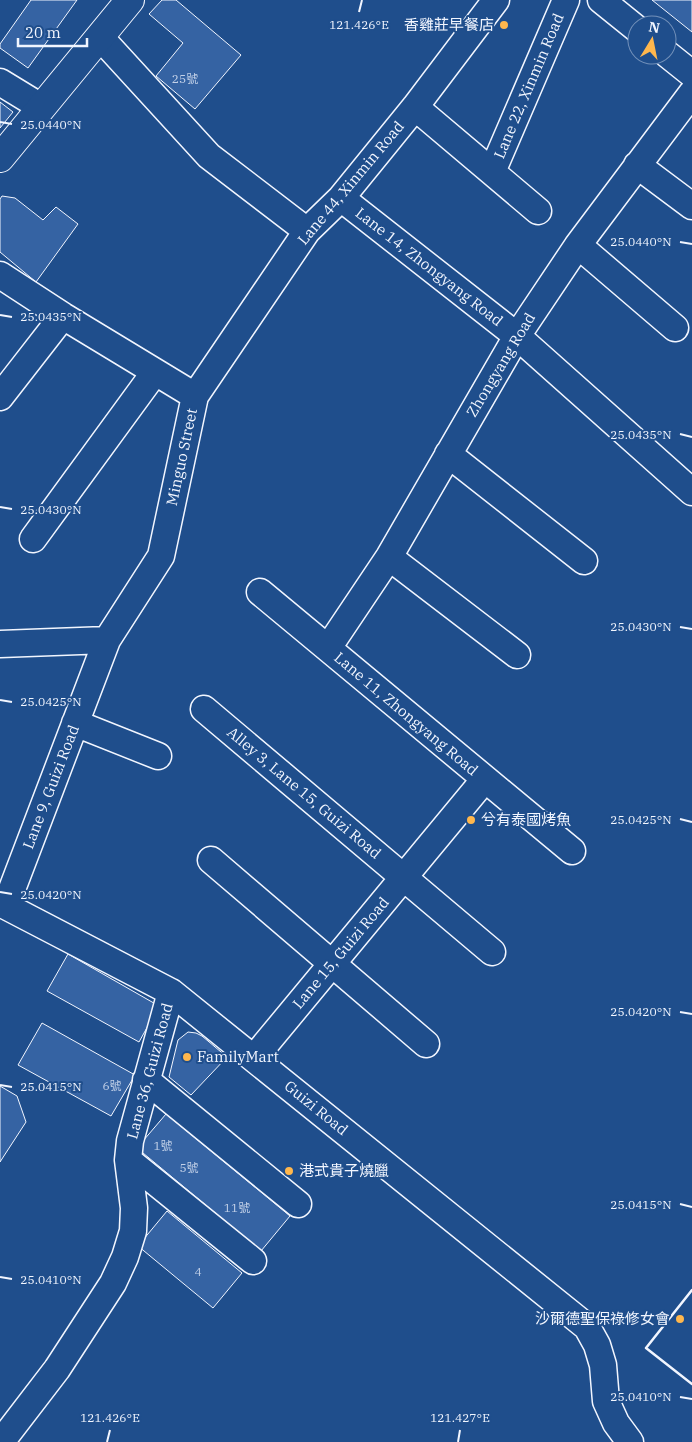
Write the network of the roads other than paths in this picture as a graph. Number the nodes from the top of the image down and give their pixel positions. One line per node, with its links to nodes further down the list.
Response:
1 (130, 0): 6 (main road)
2 (496, 0): 12 (street, Lane 44, Xinmin Road)
3 (566, 0): 15 (street, Lane 22, Xinmin Road)
4 (601, 0): 5 (street)
5 (627, 21)
6 (100, 36): 11 (main road); 19 (street)
7 (677, 62): 8 (street)
8 (692, 74)
9 (0, 82): 11 (street)
10 (692, 93): 14 (street, Zhongyang Road)
11 (41, 107): 13 (main road)
12 (415, 107): 15 (street); 16 (street, Lane 44, Xinmin Road)
13 (0, 158)
14 (637, 165): 17 (street); 20 (street, Zhongyang Road)
15 (492, 172): 18 (street)
16 (341, 198): 19 (street, Lane 44, Xinmin Road); 24 (street, Lane 14, Zhongyang Road)
17 (692, 206)
18 (538, 211)
19 (307, 231): 26 (street, Lane 44, Xinmin Road)
20 (578, 245): 23 (street); 24 (street, Zhongyang Road)
21 (0, 275): 22 (street, Minguo Street)
22 (63, 316): 25 (street, Minguo Street); 27 (street)
23 (674, 328)
24 (517, 336): 28 (street, Zhongyang Road); 29 (street, Lane 14, Zhongyang Road)
25 (155, 372): 26 (street, Minguo Street); 30 (street)
26 (195, 396): 34 (street, Minguo Street)
27 (0, 398)
28 (448, 454): 31 (street, Zhongyang Road); 32 (street)
29 (689, 483)
30 (33, 539)
31 (389, 558): 36 (street, Zhongyang Road); 37 (street)
32 (584, 562)
33 (260, 592): 36 (street, Lane 11, Zhongyang Road)
34 (107, 640): 35 (street); 39 (street, Lane 9, Guizi Road)
35 (0, 644)
36 (328, 648): 41 (street, Lane 11, Zhongyang Road)
37 (517, 655)
38 (204, 709): 44 (street, Alley 3, Lane 15, Guizi Road)
39 (75, 723): 40 (street); 45 (street, Lane 9, Guizi Road)
40 (158, 756)
41 (485, 779): 42 (street, Lane 11, Zhongyang Road); 44 (street, Lane 15, Guizi Road)
42 (572, 851)
43 (211, 860): 47 (street)
44 (403, 878): 46 (street, Alley 3, Lane 15, Guizi Road); 47 (street, Lane 15, Guizi Road)
45 (3, 904): 48 (street, Guizi Road)
46 (492, 952)
47 (332, 964): 49 (street); 50 (street, Lane 15, Guizi Road)
48 (171, 992): 50 (street, Guizi Road); 51 (street, Lane 36, Guizi Road)
49 (426, 1044)
50 (254, 1058): 56 (street, Guizi Road)
51 (146, 1080): 52 (street, Lane 36, Guizi Road); 53 (street)
52 (128, 1160): 54 (street); 55 (street, Lane 36, Guizi Road)
53 (298, 1204)
54 (253, 1261)
55 (2, 1442)
56 (630, 1442)

